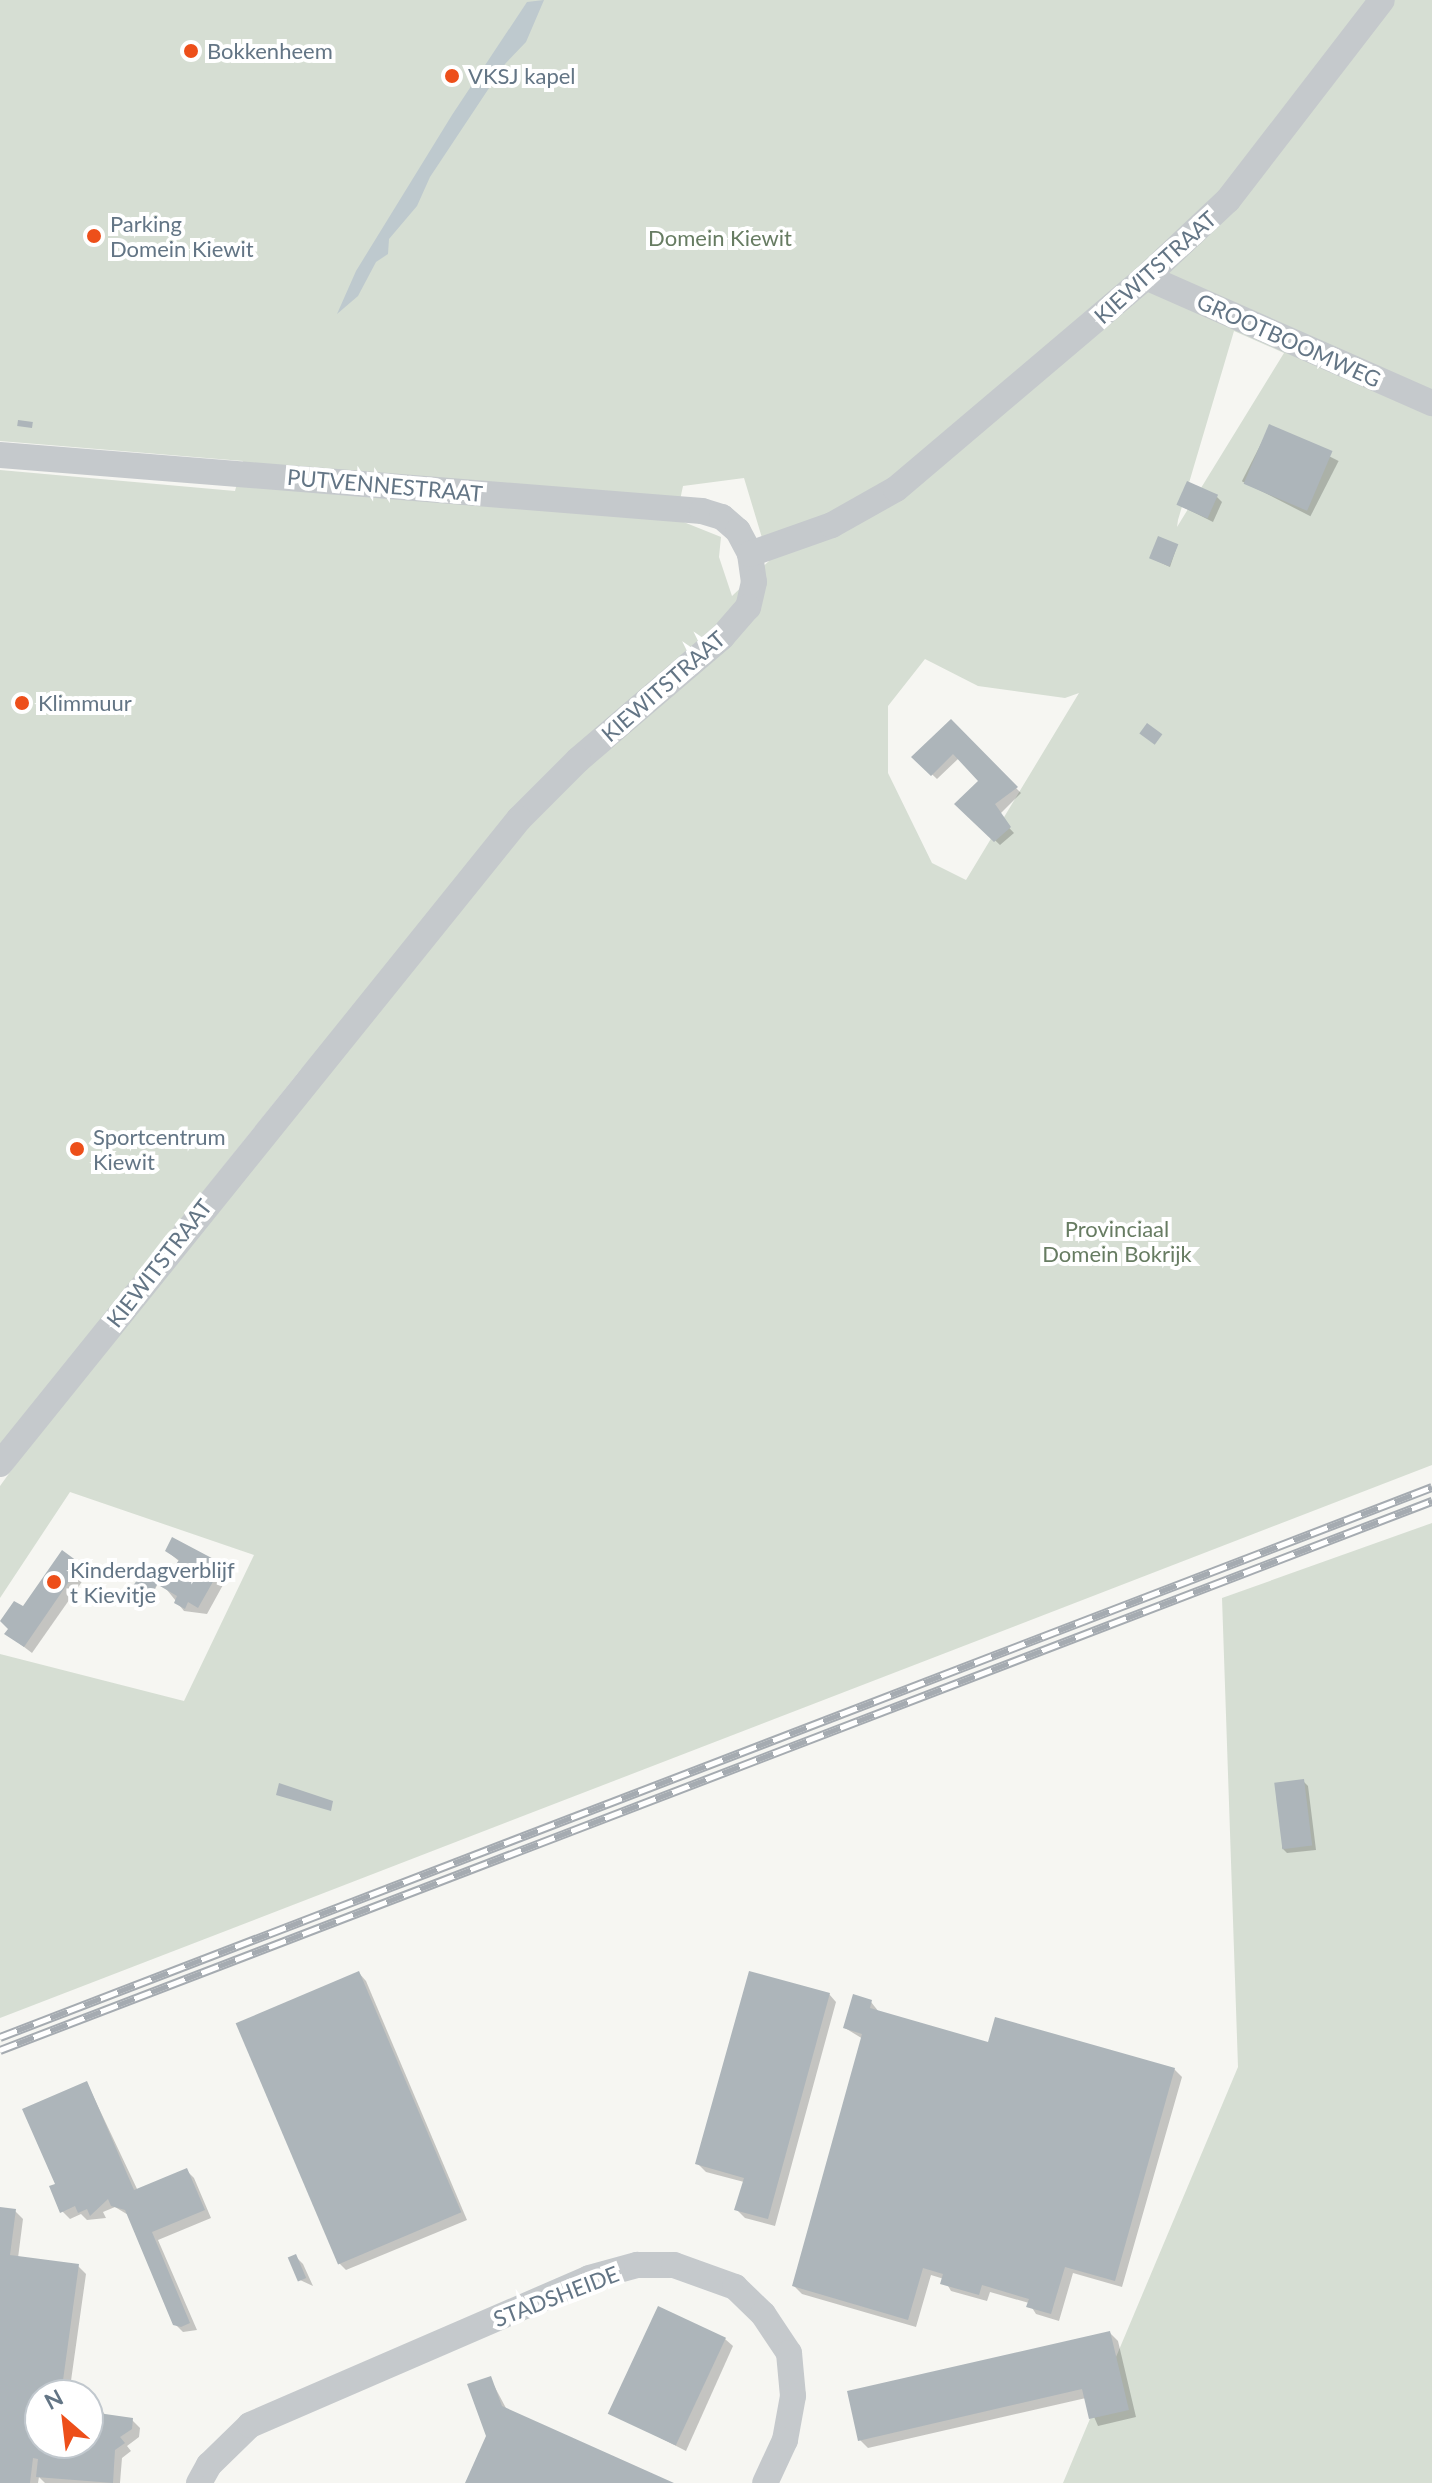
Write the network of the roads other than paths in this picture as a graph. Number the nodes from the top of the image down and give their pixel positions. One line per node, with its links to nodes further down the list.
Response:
1 (1382, 0): 2 (street, KIEWITSTRAAT)
2 (1146, 277): 3 (street, GROOTBOOMWEG); 5 (street, KIEWITSTRAAT)
3 (1432, 403)
4 (0, 455): 5 (street, PUTVENNESTRAAT)
5 (750, 554): 6 (street, KIEWITSTRAAT)
6 (0, 1464)
7 (199, 2483): 8 (street, STADSHEIDE)
8 (765, 2483)

